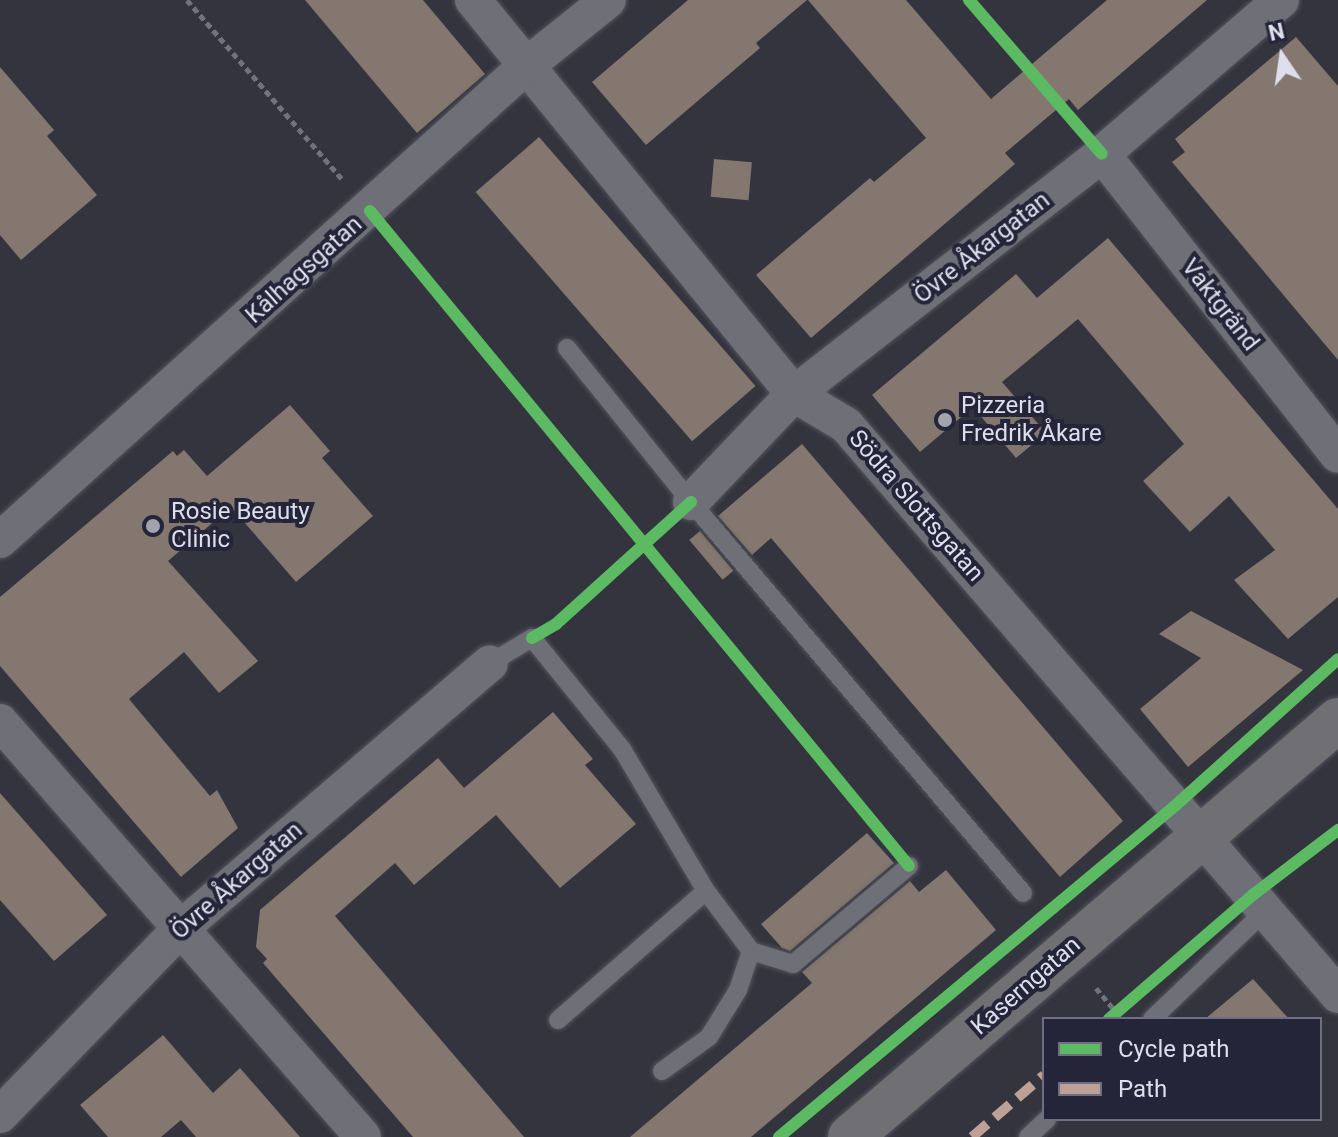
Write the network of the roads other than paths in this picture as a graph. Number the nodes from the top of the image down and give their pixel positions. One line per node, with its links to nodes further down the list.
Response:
1 (473, 0): 4 (street, Södra Slottsgatan)
2 (608, 0): 4 (street, Kålhagsgatan)
3 (1281, 0): 5 (street, Övre Åkargatan)
4 (526, 66): 7 (street, Södra Slottsgatan); 10 (street, Kålhagsgatan)
5 (1102, 154): 7 (street, Övre Åkargatan); 8 (street, Vaktgränd)
6 (567, 348): 9 (lane)
7 (794, 394): 9 (street, Övre Åkargatan); 14 (street, Södra Slottsgatan)
8 (1338, 455)
9 (691, 502): 17 (lane)
10 (0, 540)
11 (490, 663): 16 (lane); 19 (street, Övre Åkargatan)
12 (1338, 720): 14 (main road, Kaserngatan)
13 (0, 722): 19 (street)
14 (1201, 835): 18 (street); 28 (main road, Kaserngatan)
15 (909, 866): 20 (lane)
16 (706, 891): 20 (lane); 23 (lane)
17 (1023, 893)
18 (1267, 909): 21 (street); 22 (lane)
19 (180, 929): 25 (street, Övre Åkargatan); 27 (street)
20 (751, 951): 24 (lane)
21 (1338, 995)
22 (1154, 1017)
23 (558, 1020)
24 (662, 1071)
25 (0, 1115)
26 (1045, 1121): 29 (lane)
27 (363, 1137)
28 (850, 1137)
29 (1028, 1137)

